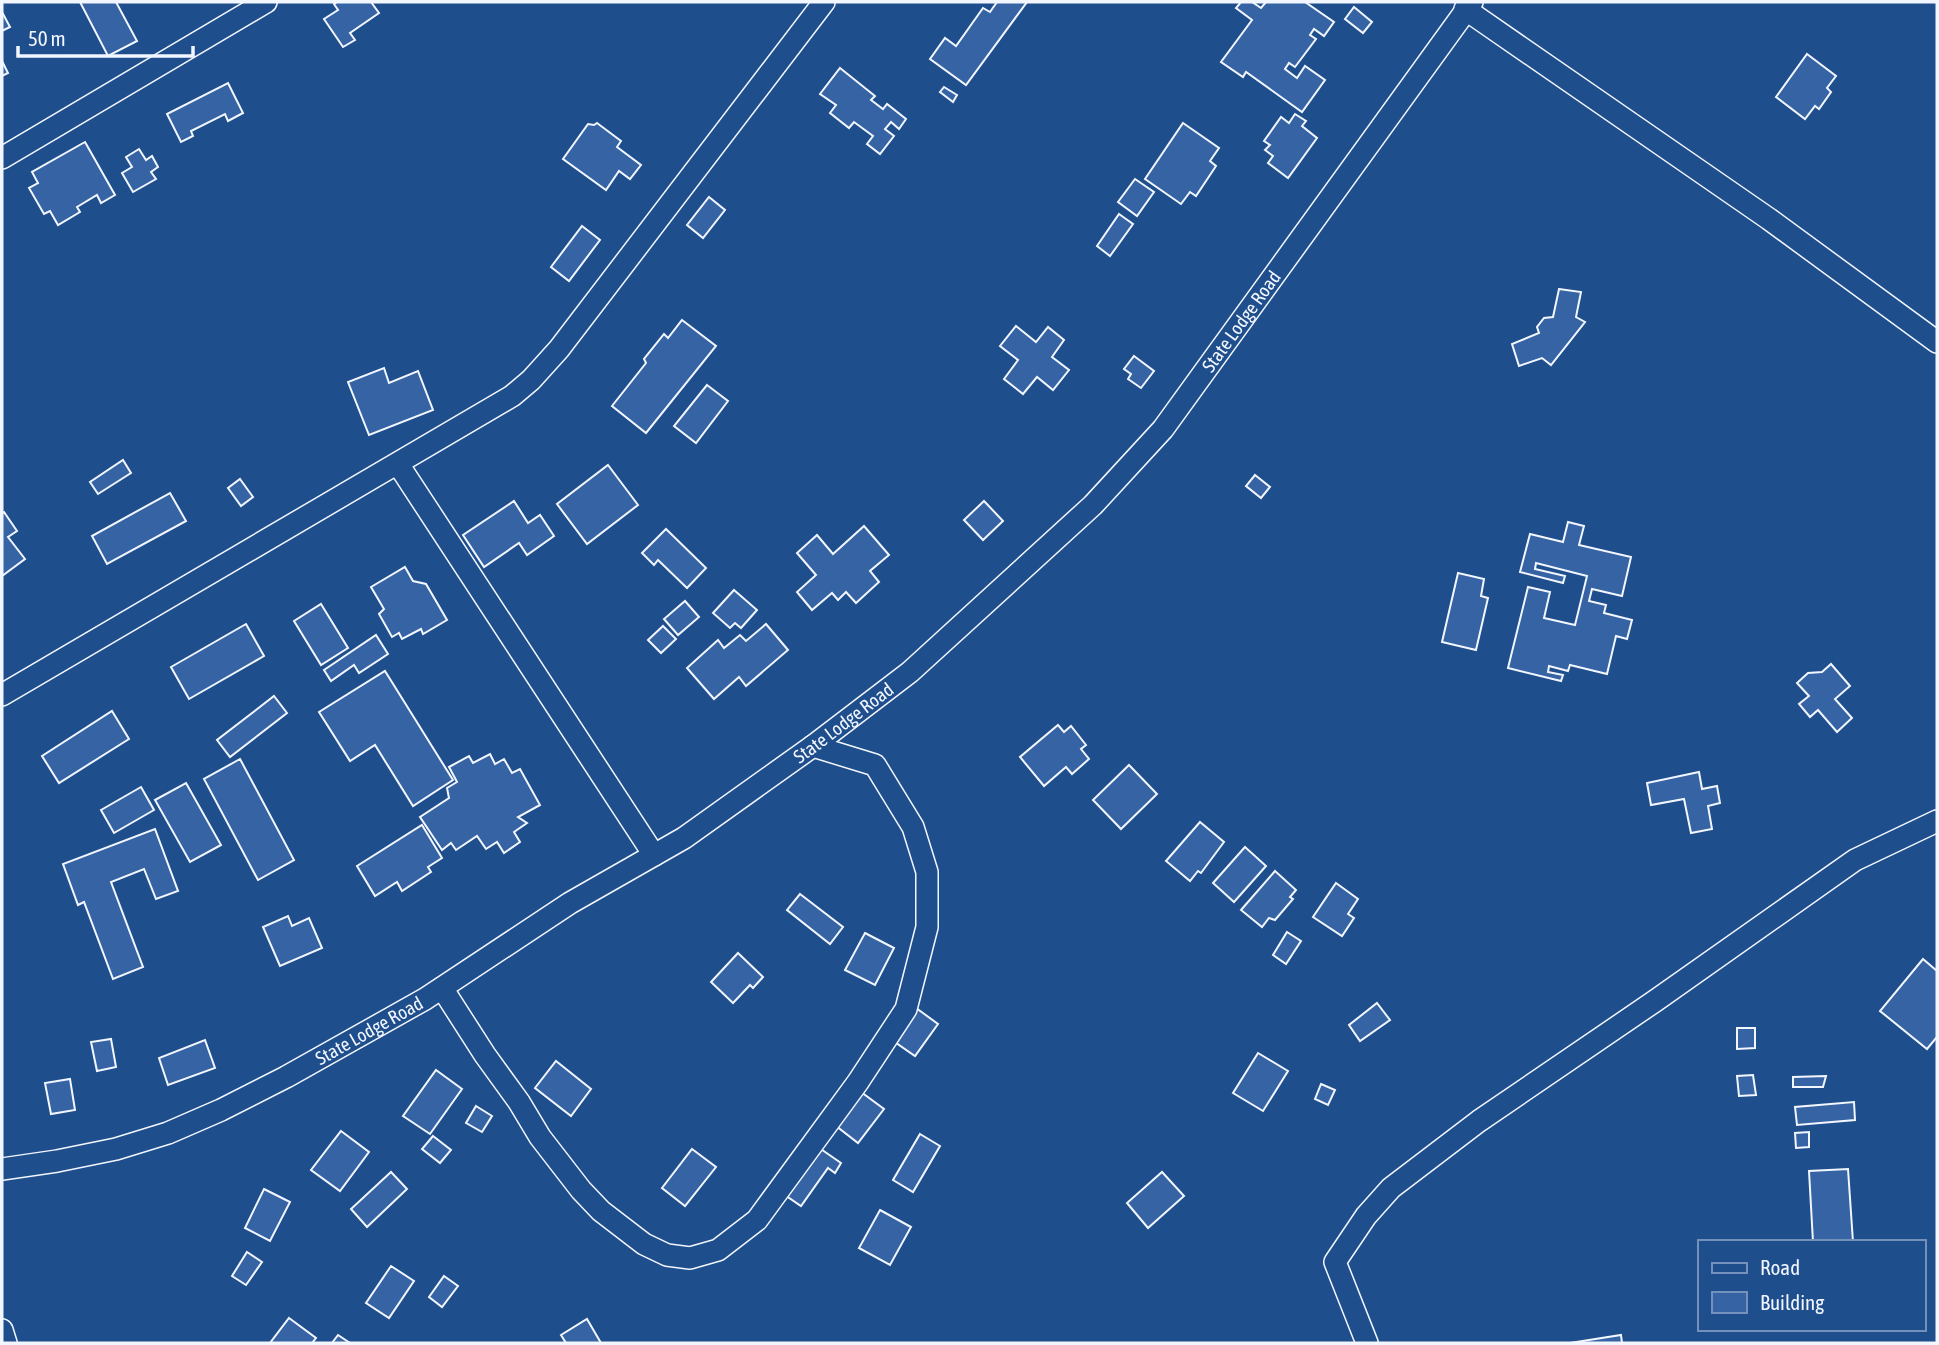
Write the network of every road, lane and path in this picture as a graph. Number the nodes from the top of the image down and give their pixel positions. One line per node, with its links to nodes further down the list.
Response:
1 (267, 2): 4 (street)
2 (824, 2): 6 (street)
3 (1468, 6): 5 (street); 8 (street, State Lodge Road)
4 (2, 158)
5 (1937, 342)
6 (398, 464): 7 (street); 10 (street)
7 (2, 695)
8 (813, 746): 10 (street, State Lodge Road); 11 (street)
9 (1937, 821): 15 (street)
10 (654, 855): 11 (street, State Lodge Road)
11 (442, 988): 12 (street, State Lodge Road)
12 (2, 1169)
13 (2, 1330): 14 (street)
14 (6, 1343)
15 (1367, 1343)

